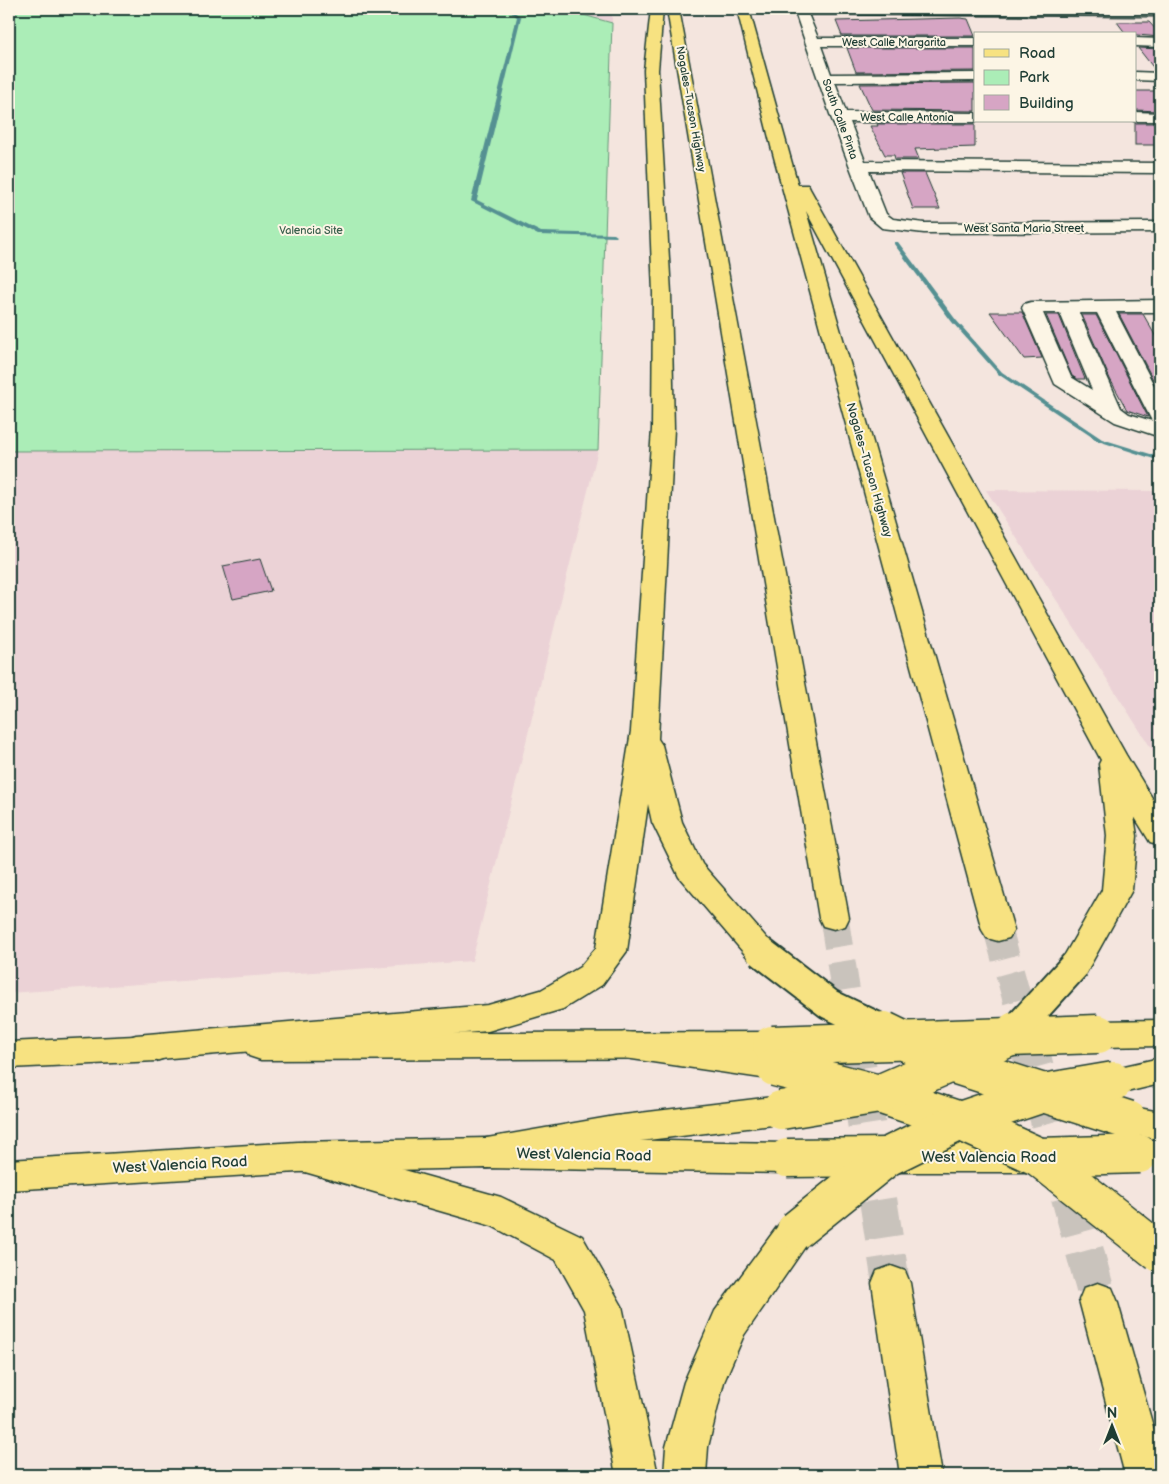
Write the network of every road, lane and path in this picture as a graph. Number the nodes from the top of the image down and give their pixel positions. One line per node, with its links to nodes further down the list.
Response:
1 (657, 9): 29 (main road)
2 (673, 9): 32 (main road, Nogales–Tucson Highway)
3 (743, 9): 18 (main road, Nogales–Tucson Highway)
4 (801, 9): 5 (street); 6 (street, South Calle Pinta)
5 (1160, 12)
6 (812, 42): 7 (street, West Calle Margarita); 13 (street, South Calle Pinta)
7 (974, 42)
8 (1136, 42): 9 (street)
9 (1160, 43)
10 (1136, 76): 12 (street)
11 (974, 77): 13 (street)
12 (1160, 77)
13 (825, 78): 14 (street, South Calle Pinta)
14 (839, 117): 15 (street, West Calle Antonia); 19 (street, South Calle Pinta)
15 (974, 117)
16 (1136, 117): 17 (street)
17 (1160, 117)
18 (779, 146): 30 (main road); 33 (main road, Nogales–Tucson Highway)
19 (858, 166): 20 (street); 21 (street, South Calle Pinta)
20 (1160, 168)
21 (888, 224): 22 (street, West Santa Maria Street)
22 (1160, 227)
23 (1067, 308): 24 (street); 26 (street); 26 (street)
24 (1104, 308): 25 (street); 27 (street)
25 (1158, 311)
26 (1112, 412): 28 (street)
27 (1160, 417)
28 (1160, 432)
29 (645, 731): 36 (main road, bridge); 37 (main road)
30 (1112, 755): 31 (main road); 35 (main road, bridge)
31 (1160, 835)
32 (834, 918)
33 (998, 930)
34 (1160, 1033): 35 (main road, bridge)
35 (1010, 1037): 36 (main road, bridge); 40 (main road, bridge)
36 (901, 1040): 39 (main road, bridge); 40 (main road, bridge)
37 (136, 1048): 38 (main road); 39 (main road)
38 (9, 1055)
39 (774, 1056): 43 (main road, bridge)
40 (950, 1063): 42 (main road, bridge); 43 (main road, bridge)
41 (1160, 1071): 42 (main road, bridge)
42 (1043, 1093): 44 (main road, bridge); 45 (main road, bridge)
43 (879, 1094): 44 (main road, bridge); 46 (main road, bridge)
44 (960, 1121): 49 (main road, bridge); 50 (main road, bridge)
45 (1144, 1123)
46 (486, 1153): 48 (main road, West Valencia Road); 49 (main road, West Valencia Road, bridge)
47 (1150, 1154): 50 (main road, West Valencia Road, bridge)
48 (304, 1157): 51 (main road, West Valencia Road); 55 (main road)
49 (887, 1157): 50 (main road, West Valencia Road, bridge); 56 (main road, bridge)
50 (1038, 1157): 52 (main road, bridge)
51 (9, 1175)
52 (1160, 1253)
53 (891, 1283): 57 (main road)
54 (1098, 1300): 58 (main road)
55 (637, 1475)
56 (685, 1475)
57 (921, 1475)
58 (1146, 1475)

